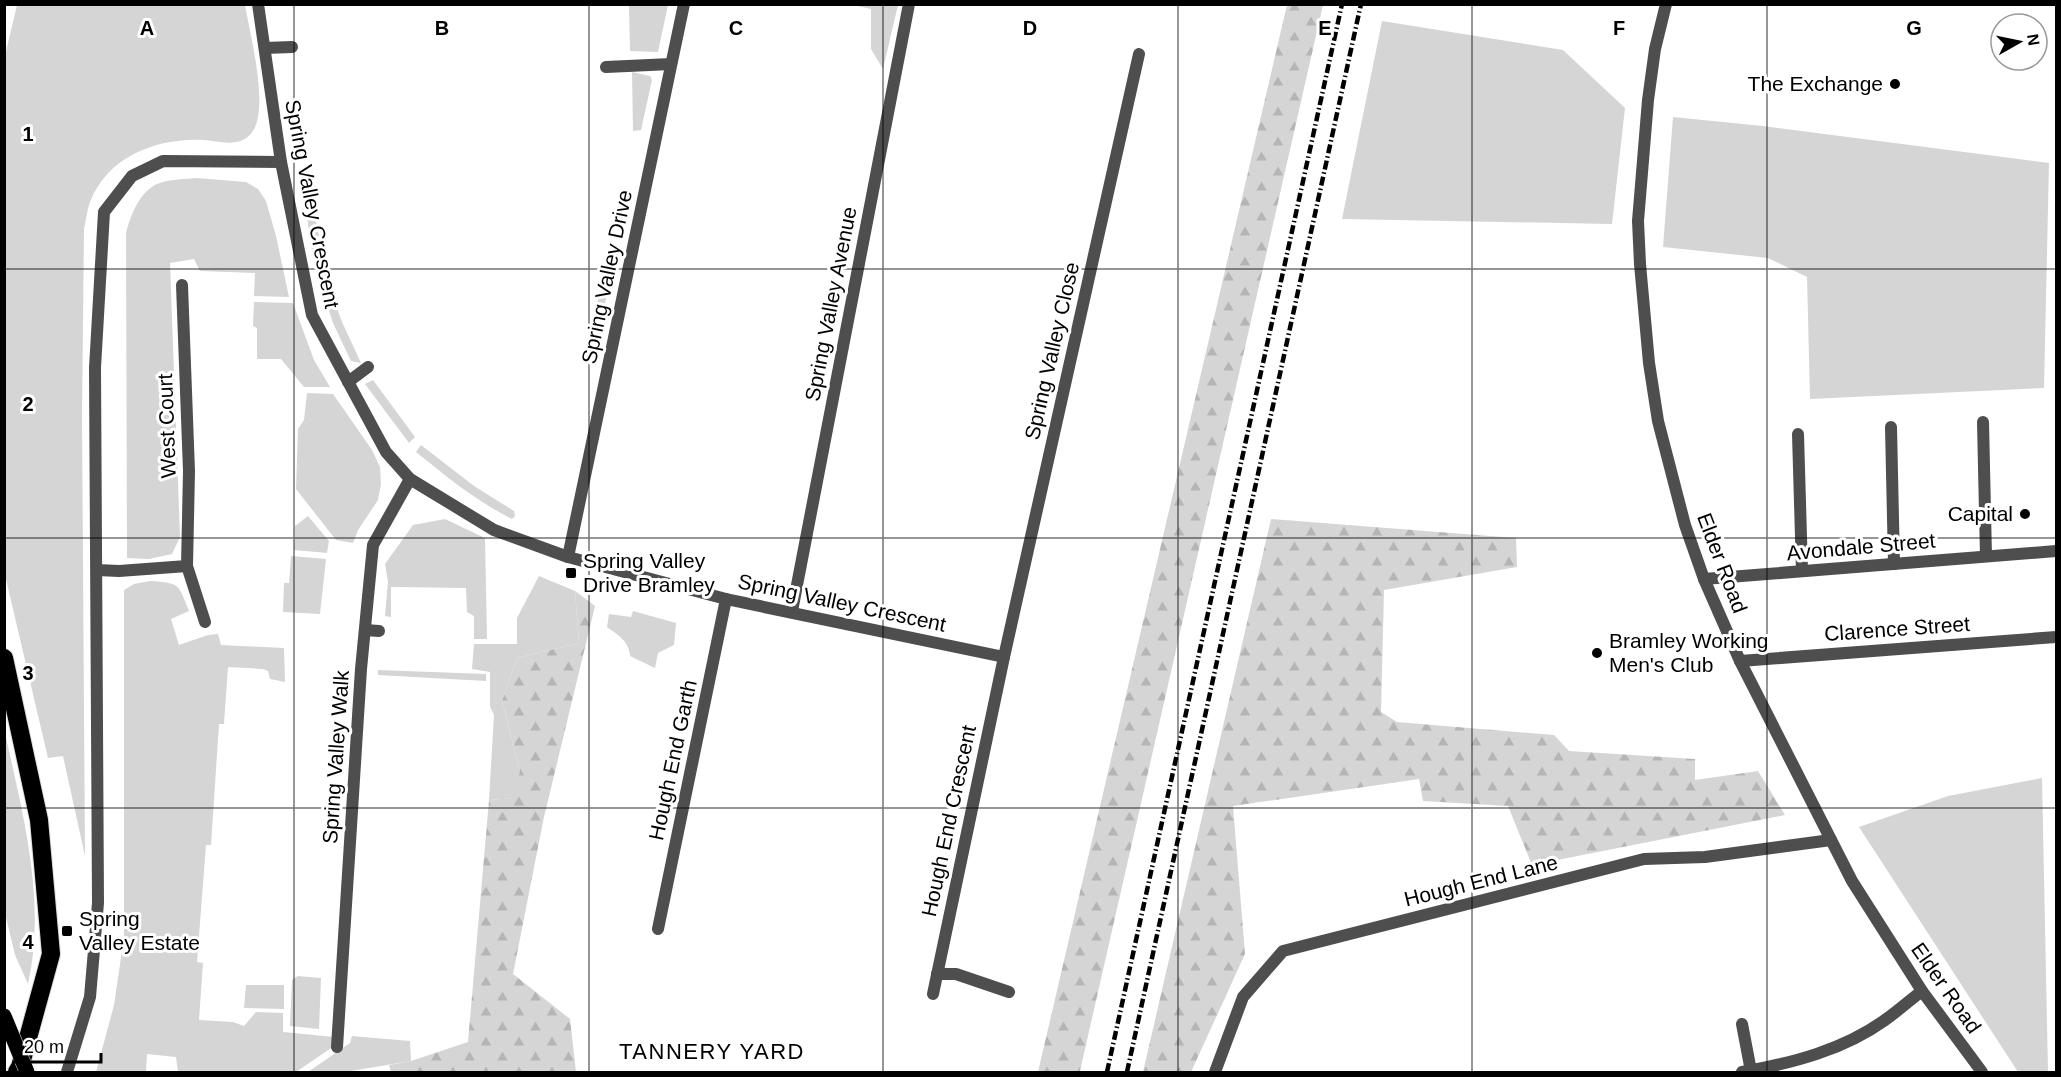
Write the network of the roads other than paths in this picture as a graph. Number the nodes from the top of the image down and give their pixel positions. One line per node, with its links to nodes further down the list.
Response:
1 (258, 4): 6 (street, Spring Valley Crescent)
2 (684, 4): 8 (street, Spring Valley Drive)
3 (909, 4): 27 (street, Spring Valley Avenue)
4 (1666, 4): 25 (street, Elder Road)
5 (292, 47): 6 (street)
6 (265, 48): 10 (street, Spring Valley Crescent)
7 (1139, 54): 32 (street, Spring Valley Close)
8 (671, 64): 9 (street); 20 (street, Spring Valley Drive)
9 (606, 68)
10 (281, 162): 13 (street, Spring Valley Crescent); 23 (street)
11 (182, 285): 22 (street, West Court)
12 (368, 367): 13 (street)
13 (348, 381): 17 (street, Spring Valley Crescent)
14 (1983, 422): 19 (street)
15 (1891, 427): 21 (street)
16 (1798, 434): 24 (street)
17 (410, 479): 20 (street, Spring Valley Crescent); 29 (street, Spring Valley Walk)
18 (2056, 551): 19 (street, Avondale Street)
19 (1986, 556): 21 (street, Avondale Street)
20 (568, 557): 26 (street, Spring Valley Crescent)
21 (1894, 564): 24 (street, Avondale Street)
22 (187, 566): 23 (street); 28 (street, West Court)
23 (97, 570): 46 (street)
24 (1802, 571): 25 (street, Avondale Street)
25 (1704, 579): 34 (street, Elder Road)
26 (726, 599): 27 (street, Spring Valley Crescent); 36 (street, Hough End Garth)
27 (792, 611): 32 (street, Spring Valley Crescent)
28 (205, 622)
29 (365, 630): 30 (street); 43 (street, Spring Valley Walk)
30 (379, 631)
31 (2056, 637): 34 (street, Clarence Street)
32 (1004, 657): 37 (street, Hough End Crescent)
33 (4, 658): 44 (highway)
34 (1740, 661): 35 (street, Elder Road)
35 (1831, 840): 38 (street, Elder Road); 47 (street, Hough End Lane)
36 (658, 929)
37 (937, 974): 39 (street); 40 (street, Hough End Crescent)
38 (1922, 991): 48 (street); 49 (street, Elder Road)
39 (1009, 992)
40 (933, 994)
41 (4, 1016): 45 (main road, bridge)
42 (1742, 1024): 48 (street)
43 (337, 1047)
44 (17, 1072)
45 (27, 1072)
46 (67, 1072)
47 (1215, 1072)
48 (1747, 1072)
49 (1982, 1072)

